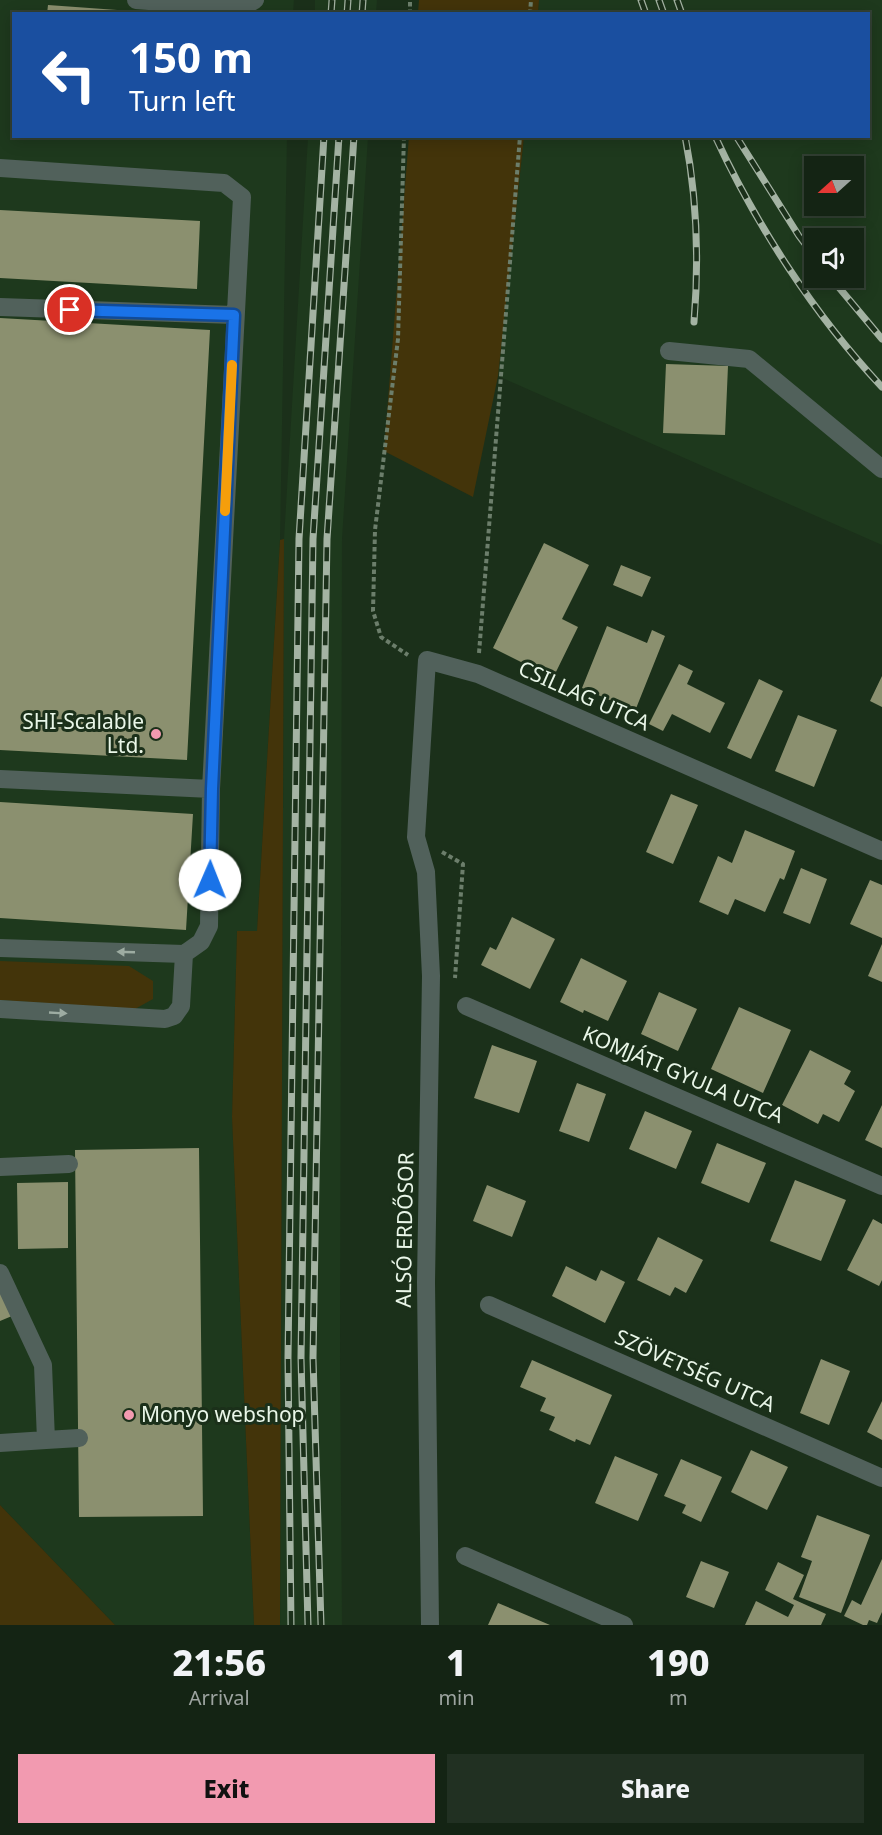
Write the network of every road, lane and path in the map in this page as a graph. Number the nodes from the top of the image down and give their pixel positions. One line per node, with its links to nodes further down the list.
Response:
1 (136, 0): 2 (street)
2 (255, 0)
3 (404, 138): 10 (path)
4 (520, 138): 11 (path)
5 (0, 168): 7 (street)
6 (0, 307): 7 (street)
7 (234, 315): 13 (street)
8 (669, 351): 9 (street)
9 (882, 469)
10 (428, 660): 11 (street, CSILLAG UTCA); 14 (street)
11 (478, 674): 15 (street, CSILLAG UTCA)
12 (0, 778): 13 (street)
13 (212, 789): 17 (street)
14 (416, 837): 18 (path); 31 (street, ALSÓ ERDŐSOR)
15 (882, 850)
16 (0, 948): 17 (street, one-way to 16)
17 (184, 954): 20 (street, one-way to 17)
18 (454, 989)
19 (466, 1006): 23 (street, KOMJÁTI GYULA UTCA)
20 (0, 1009)
21 (69, 1164): 22 (street)
22 (0, 1167)
23 (882, 1186)
24 (0, 1273): 27 (street)
25 (489, 1305): 29 (street, SZÖVETSÉG UTCA)
26 (78, 1438): 27 (street)
27 (46, 1440): 28 (street)
28 (0, 1443)
29 (882, 1478)
30 (465, 1556): 32 (street)
31 (430, 1625)
32 (624, 1625)

